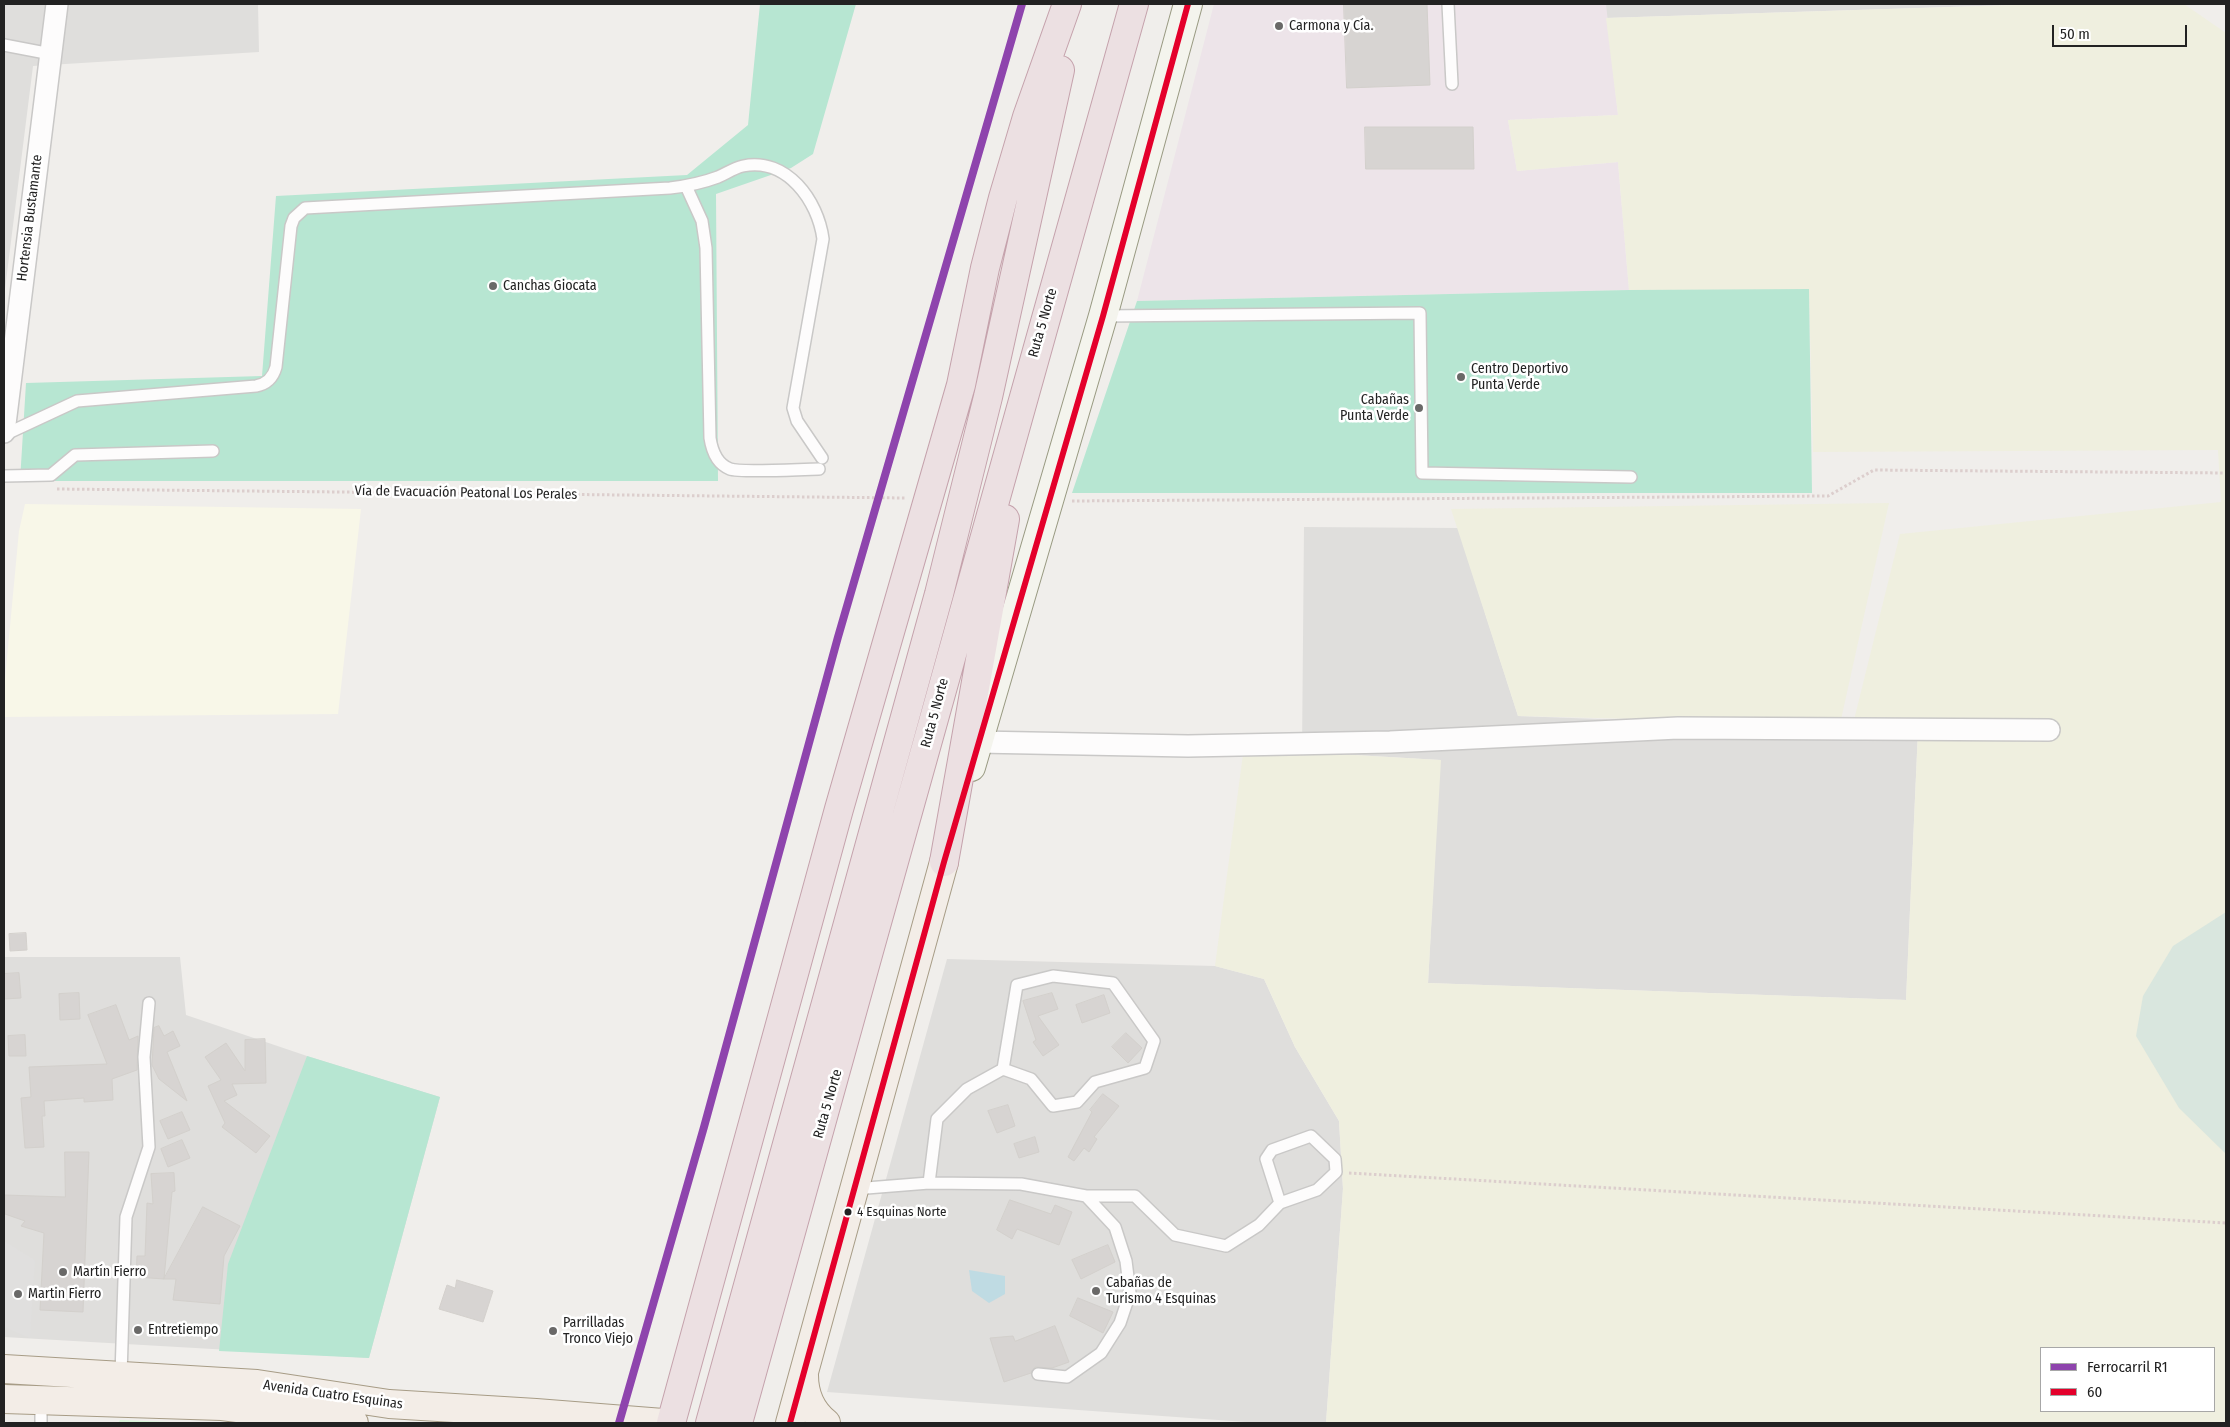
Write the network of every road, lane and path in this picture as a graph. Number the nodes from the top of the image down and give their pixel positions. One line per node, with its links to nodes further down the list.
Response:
1 (57, 4): 8 (street, Hortensia Bustamante)
2 (1067, 4): 19 (highway)
3 (1077, 4): 44 (highway, Ruta 5 Norte)
4 (1134, 4): 12 (highway, Ruta 5 Norte)
5 (1188, 4): 11 (street)
6 (1448, 4): 9 (lane)
7 (4, 45): 8 (lane)
8 (51, 54): 13 (street, Hortensia Bustamante)
9 (1452, 84)
10 (686, 186): 10 (lane); 14 (lane)
11 (1103, 316): 17 (lane); 21 (street)
12 (1034, 351): 22 (highway); 45 (highway, Ruta 5 Norte)
13 (7, 386): 14 (street, Hortensia Bustamante)
14 (4, 434)
15 (213, 451): 16 (lane)
16 (4, 476)
17 (1631, 477)
18 (53, 489): 19 (path, Vía de Evacuación Peatonal Los Perales)
19 (929, 498): 43 (highway)
20 (2049, 730): 21 (street)
21 (978, 742): 22 (street)
22 (944, 862): 27 (main road)
23 (149, 1003): 35 (lane)
24 (1003, 1069): 24 (lane); 26 (lane)
25 (1336, 1172): 29 (lane); 29 (lane); 30 (path)
26 (928, 1182): 27 (lane); 28 (lane)
27 (854, 1190): 36 (main road)
28 (1086, 1196): 29 (lane); 34 (lane)
29 (1280, 1203)
30 (2226, 1223)
31 (4, 1354): 33 (street)
32 (4, 1369): 33 (main road, Avenida Cuatro Esquinas)
33 (36, 1371): 35 (main road, Avenida Cuatro Esquinas)
34 (1038, 1374)
35 (121, 1375): 39 (main road, Avenida Cuatro Esquinas)
36 (804, 1375): 46 (main road); 47 (main road)
37 (4, 1399): 38 (main road, Avenida Cuatro Esquinas)
38 (41, 1412): 40 (main road, Avenida Cuatro Esquinas)
39 (615, 1420): 41 (main road); 42 (main road, Avenida Cuatro Esquinas)
40 (354, 1423)
41 (566, 1423)
42 (663, 1423)
43 (671, 1423)
44 (710, 1423)
45 (738, 1423)
46 (790, 1423)
47 (826, 1423)

